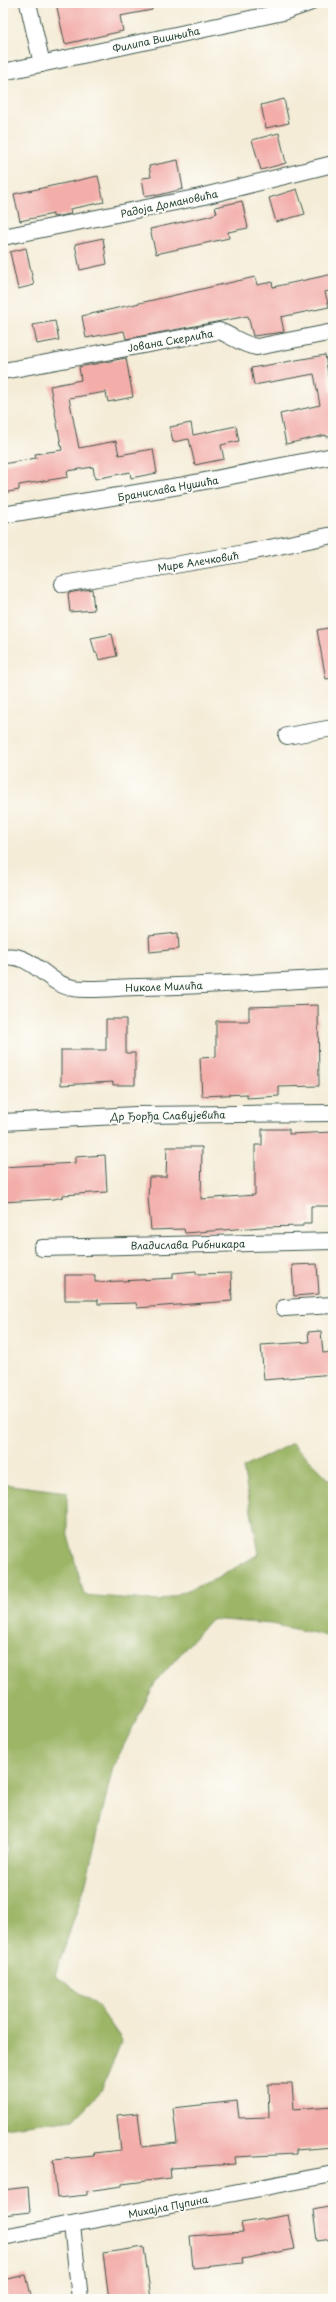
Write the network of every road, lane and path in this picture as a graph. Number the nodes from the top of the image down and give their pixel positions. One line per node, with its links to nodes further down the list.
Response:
1 (28, 3): 3 (street)
2 (309, 3): 3 (street, Филипа Вишњића)
3 (42, 64): 4 (street, Филипа Вишњића)
4 (3, 72)
5 (333, 164): 6 (street, Радоја Домановића)
6 (3, 236)
7 (333, 332): 8 (street, Јована Скерлића)
8 (3, 371)
9 (333, 456): 10 (street, Бранислава Нушића)
10 (3, 515)
11 (333, 535): 12 (street, Мире Алечковић)
12 (63, 584)
13 (333, 728): 14 (street)
14 (287, 736)
15 (3, 957): 16 (street, Николе Милића)
16 (333, 978)
17 (333, 1113): 18 (street, Др Ђорђа Славујевића)
18 (3, 1122)
19 (333, 1241): 20 (street, Владислава Рибникара)
20 (42, 1248)
21 (333, 1305): 22 (street)
22 (284, 1308)
23 (333, 2174): 24 (street, Михајла Пупина)
24 (72, 2225): 25 (street, Михајла Пупина); 26 (street)
25 (3, 2237)
26 (80, 2299)

